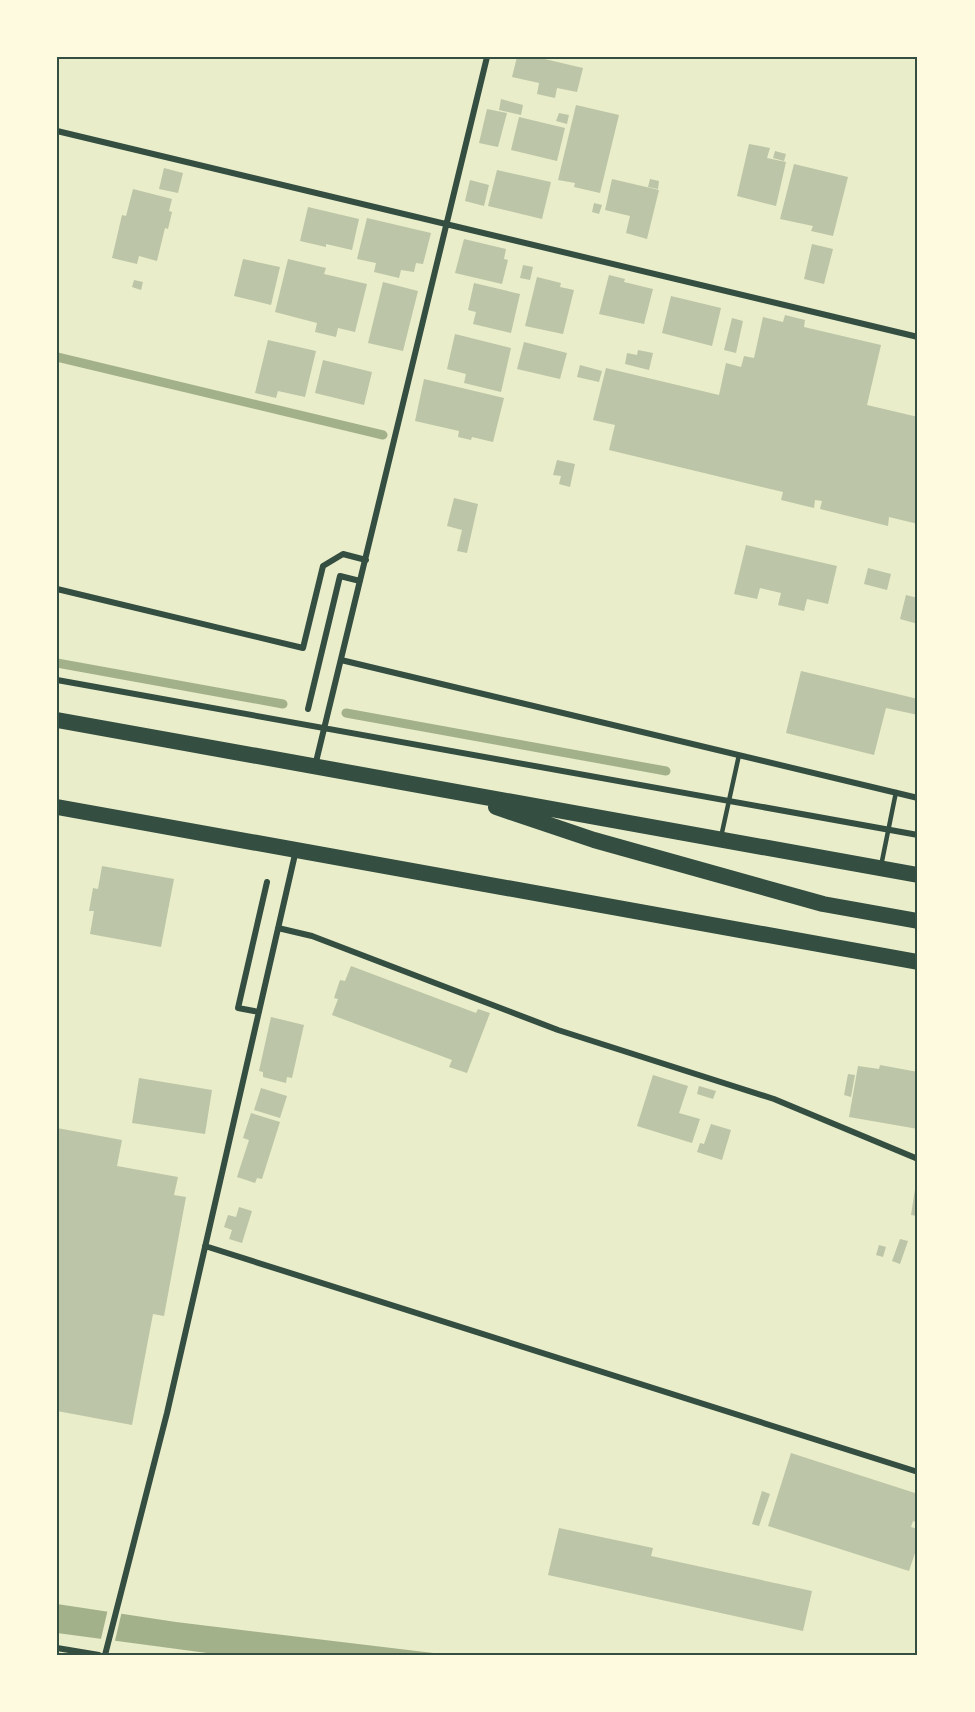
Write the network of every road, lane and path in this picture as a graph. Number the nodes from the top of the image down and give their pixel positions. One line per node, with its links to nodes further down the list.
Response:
1 (487, 57): 3 (street)
2 (57, 131): 3 (street)
3 (447, 224): 4 (street); 5 (street)
4 (918, 337)
5 (366, 560): 6 (street); 7 (street)
6 (360, 581): 8 (street); 10 (street)
7 (57, 589)
8 (341, 660): 12 (street); 13 (street)
9 (57, 680): 12 (street)
10 (308, 709)
11 (57, 720): 14 (highway)
12 (325, 728): 14 (street); 18 (street)
13 (739, 754): 16 (street); 18 (lane)
14 (315, 766): 15 (highway)
15 (441, 789): 22 (highway); 27 (highway)
16 (896, 792): 17 (street); 20 (lane)
17 (918, 798)
18 (728, 801): 20 (street); 22 (lane)
19 (57, 807): 23 (highway)
20 (887, 830): 21 (street); 24 (lane)
21 (918, 835)
22 (721, 840): 24 (highway)
23 (296, 850): 28 (street); 29 (highway)
24 (880, 868): 25 (highway)
25 (918, 875)
26 (267, 882): 30 (street)
27 (918, 921)
28 (278, 928): 30 (street); 31 (street)
29 (918, 962)
30 (259, 1012): 32 (street)
31 (918, 1159)
32 (205, 1246): 33 (street); 35 (street)
33 (918, 1472)
34 (57, 1648): 36 (street)
35 (105, 1652)
36 (99, 1655)

